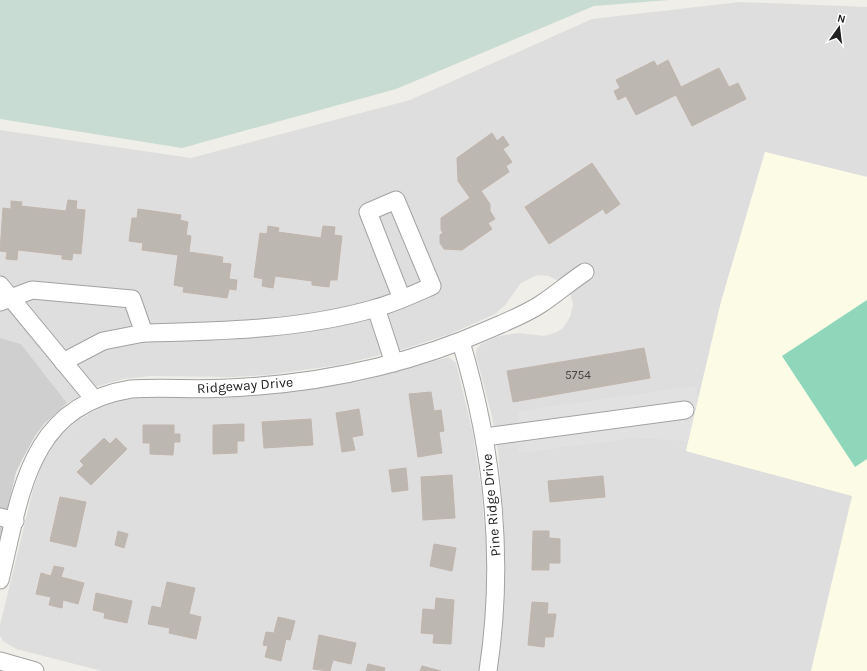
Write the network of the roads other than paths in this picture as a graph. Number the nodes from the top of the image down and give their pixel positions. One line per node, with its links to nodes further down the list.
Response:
1 (585, 272): 7 (street, Ridgeway Drive)
2 (0, 285): 4 (street)
3 (402, 299): 3 (street); 5 (street)
4 (5, 300): 6 (street); 8 (street)
5 (376, 308): 6 (street); 9 (street)
6 (144, 333): 8 (street)
7 (461, 342): 9 (street, Ridgeway Drive); 12 (street, Pine Ridge Drive)
8 (63, 362): 10 (street)
9 (394, 363): 10 (street, Ridgeway Drive)
10 (94, 399): 13 (street, Ridgeway Drive)
11 (685, 410): 12 (street)
12 (485, 437): 17 (street, Pine Ridge Drive)
13 (7, 519): 14 (street, Ridgeway Drive)
14 (0, 580)
15 (0, 661): 16 (street)
16 (35, 671)
17 (488, 671)

